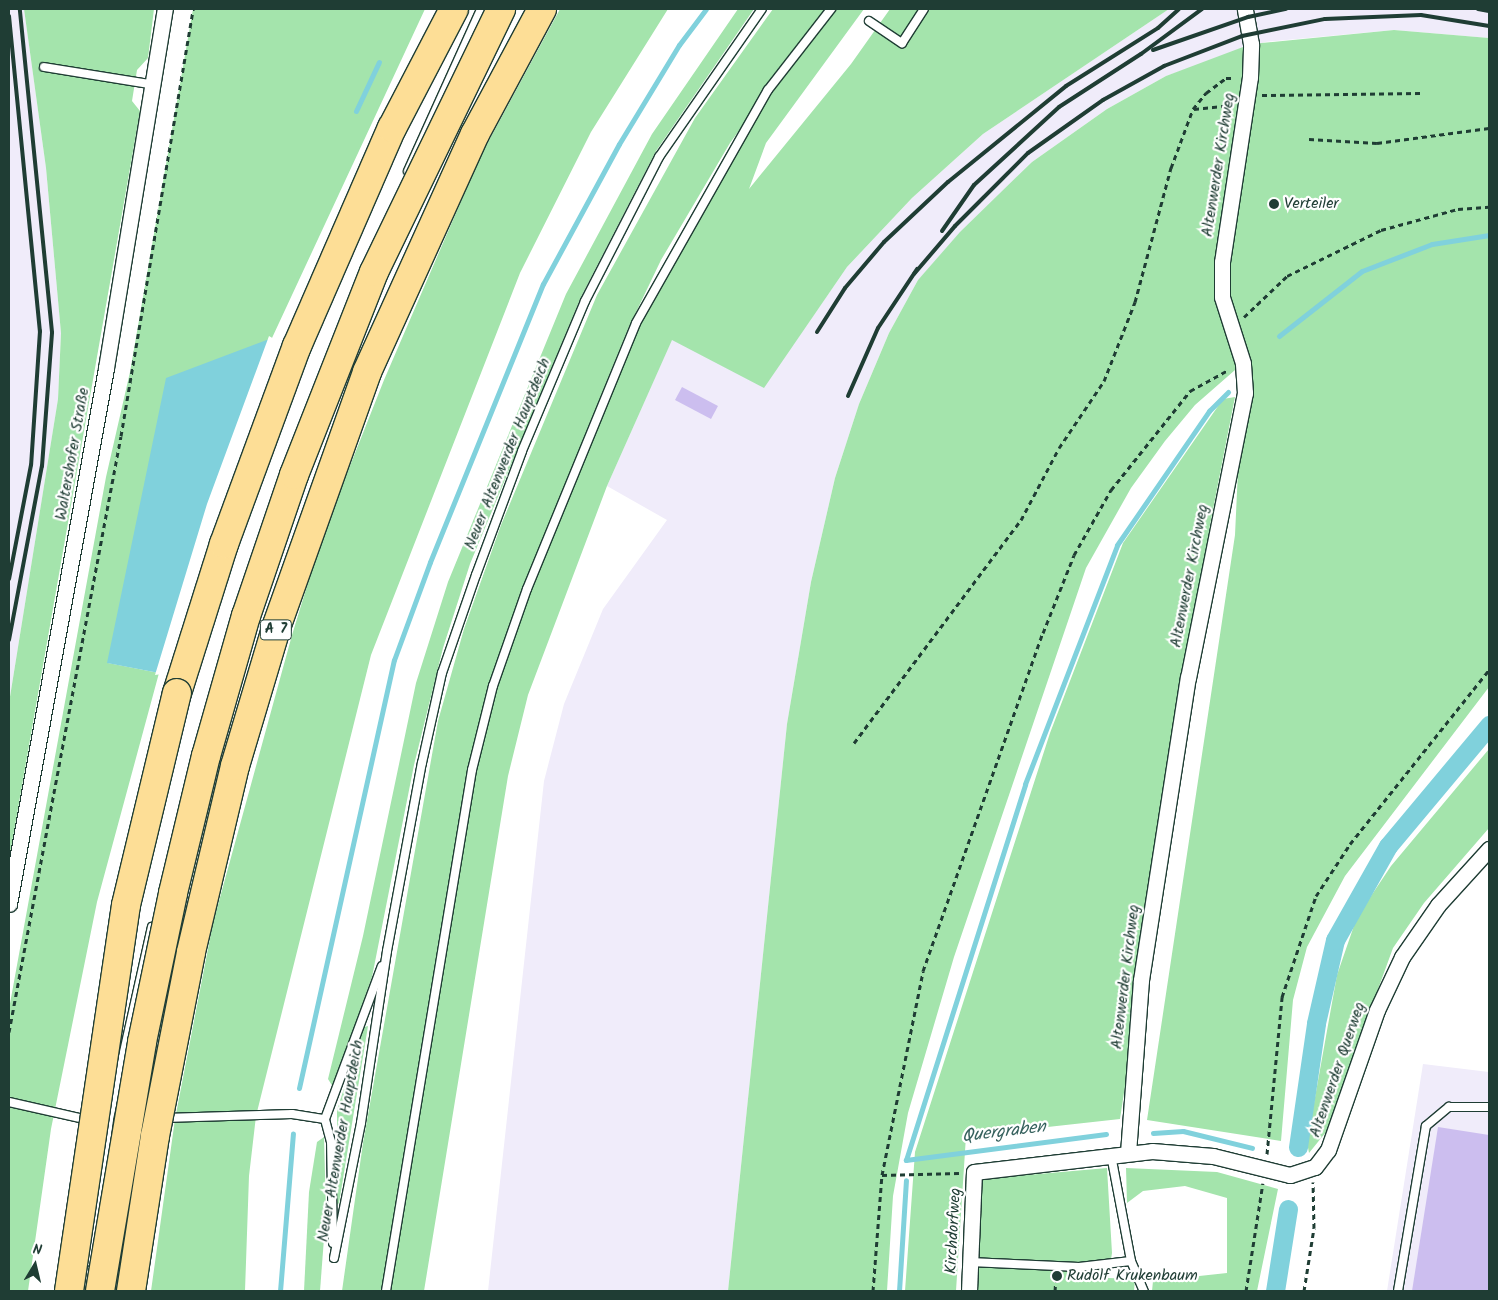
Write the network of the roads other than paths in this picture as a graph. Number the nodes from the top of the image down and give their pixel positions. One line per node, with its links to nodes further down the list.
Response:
1 (165, 9): 12 (street, Waltershofer Straße)
2 (454, 9): 31 (highway, bridge)
3 (481, 9): 13 (lane)
4 (501, 9): 30 (highway, A 7, bridge)
5 (542, 9): 32 (highway, A 7, bridge)
6 (762, 9): 21 (lane, Neuer Altenwerder Hauptdeich)
7 (831, 9): 33 (lane)
8 (924, 9): 10 (lane)
9 (1245, 9): 26 (street, Altenwerder Kirchweg)
10 (868, 21)
11 (44, 67): 12 (lane)
12 (155, 85): 19 (street, Waltershofer Straße)
13 (404, 179)
14 (381, 233): 15 (lane)
15 (332, 350)
16 (325, 369): 17 (lane)
17 (176, 837)
18 (1489, 849): 26 (street, Altenwerder Querweg)
19 (9, 904)
20 (155, 912): 24 (lane)
21 (387, 951): 25 (lane, Neuer Altenwerder Hauptdeich); 25 (lane, Neuer Altenwerder Hauptdeich)
22 (9, 1102): 24 (lane)
23 (1489, 1107): 36 (lane)
24 (110, 1119): 25 (lane); 30 (lane)
25 (325, 1119)
26 (1128, 1153): 27 (street)
27 (1111, 1155): 28 (lane); 29 (street, Kirchdorfweg)
28 (1131, 1261): 29 (lane); 35 (lane)
29 (970, 1262): 34 (street, Kirchdorfweg)
30 (95, 1282)
31 (69, 1291)
32 (131, 1291)
33 (386, 1291)
34 (969, 1291)
35 (1144, 1291)
36 (1398, 1291)

